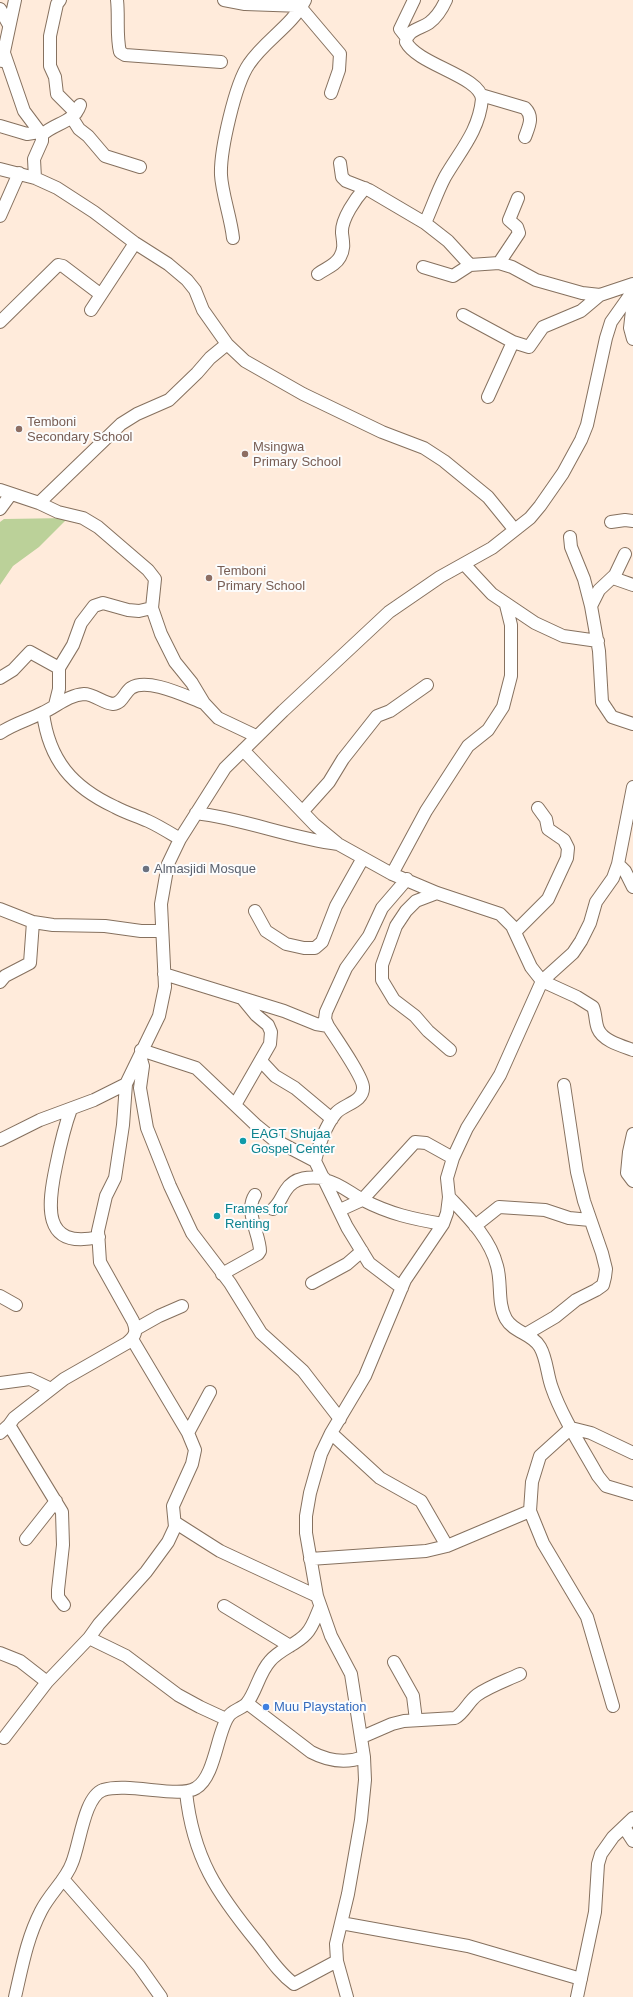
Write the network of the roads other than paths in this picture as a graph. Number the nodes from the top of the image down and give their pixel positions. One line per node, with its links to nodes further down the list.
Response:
1 (15, 0): 9 (street)
2 (60, 0): 16 (street)
3 (117, 0): 12 (street)
4 (224, 0): 7 (street)
5 (414, 0): 10 (street)
6 (446, 0): 10 (street)
7 (303, 5): 14 (street); 29 (street)
8 (0, 9): 9 (street)
9 (9, 25): 11 (street)
10 (407, 38): 15 (street)
11 (4, 53): 13 (street); 18 (street)
12 (221, 62)
13 (0, 70)
14 (331, 93)
15 (481, 95): 19 (street); 28 (street)
16 (76, 112): 18 (street); 21 (street)
17 (0, 126): 18 (street)
18 (41, 133): 24 (street)
19 (525, 137)
20 (340, 164): 25 (street)
21 (140, 167)
22 (0, 169): 23 (street)
23 (19, 173): 24 (street); 27 (street)
24 (35, 178): 30 (street)
25 (365, 188): 28 (street); 34 (street)
26 (518, 198): 31 (street)
27 (0, 216)
28 (425, 223): 32 (street)
29 (233, 238)
30 (135, 243): 37 (street); 45 (street)
31 (499, 263): 32 (street); 38 (street)
32 (470, 265): 33 (street)
33 (423, 267)
34 (318, 274)
35 (633, 284): 38 (street)
36 (633, 292): 52 (street)
37 (100, 294): 40 (street); 42 (street)
38 (600, 295): 44 (street)
39 (633, 302): 43 (street)
40 (92, 310)
41 (463, 315): 44 (street)
42 (0, 322)
43 (633, 340)
44 (513, 342): 46 (street)
45 (227, 344): 48 (street); 52 (street)
46 (488, 397)
47 (6, 492): 48 (street); 49 (street)
48 (39, 503): 60 (street)
49 (0, 509)
50 (633, 521): 51 (street)
51 (611, 522)
52 (514, 529): 55 (street)
53 (570, 537): 59 (street)
54 (625, 554): 56 (street)
55 (464, 564): 58 (street); 70 (street)
56 (613, 578): 57 (street); 59 (street)
57 (633, 585)
58 (506, 605): 61 (street); 80 (street)
59 (591, 606): 61 (street)
60 (152, 608): 62 (street); 65 (street)
61 (598, 641): 68 (street)
62 (59, 668): 63 (street); 66 (street)
63 (0, 678)
64 (427, 686): 74 (street)
65 (204, 703): 66 (street); 70 (street)
66 (55, 706): 67 (street)
67 (43, 713): 69 (street); 76 (street)
68 (632, 727)
69 (0, 733)
70 (256, 736): 71 (street)
71 (243, 750): 74 (street); 75 (street)
72 (633, 787): 79 (street)
73 (538, 808): 88 (street)
74 (303, 811): 77 (street)
75 (196, 813): 76 (street); 77 (street)
76 (180, 839): 87 (street)
77 (338, 844): 78 (street)
78 (363, 858): 80 (street); 85 (street)
79 (618, 864): 82 (street); 90 (street)
80 (392, 874): 81 (street)
81 (407, 880): 83 (street); 93 (street)
82 (633, 887)
83 (437, 892): 88 (street); 94 (street)
84 (0, 909): 86 (street)
85 (255, 911)
86 (33, 922): 87 (street); 91 (street)
87 (162, 931): 89 (street)
88 (515, 932): 90 (street)
89 (164, 974): 92 (street); 96 (street)
90 (542, 981): 95 (street); 105 (street)
91 (0, 982)
92 (242, 998): 93 (street); 97 (street)
93 (328, 1026): 102 (street)
94 (450, 1050)
95 (633, 1050)
96 (140, 1052): 98 (street); 100 (street); 119 (street)
97 (261, 1061): 100 (street); 102 (street)
98 (126, 1084): 101 (street); 117 (street)
99 (564, 1085): 114 (street)
100 (235, 1105): 106 (street)
101 (70, 1109): 104 (street); 117 (street)
102 (332, 1119): 106 (street)
103 (633, 1134): 108 (street)
104 (0, 1140)
105 (453, 1158): 110 (street); 111 (street)
106 (315, 1161): 107 (street)
107 (324, 1179): 111 (street); 112 (street); 113 (street)
108 (633, 1181)
109 (255, 1195): 119 (street)
110 (449, 1198): 115 (street); 116 (street)
111 (362, 1200): 113 (street); 115 (street)
112 (274, 1209)
113 (340, 1210): 118 (street)
114 (590, 1220): 116 (street); 126 (street)
115 (443, 1224): 121 (street)
116 (475, 1226): 126 (street)
117 (99, 1237): 125 (street)
118 (362, 1251): 120 (street); 121 (street)
119 (222, 1274): 130 (street)
120 (312, 1283)
121 (402, 1288): 130 (street)
122 (0, 1296): 123 (street)
123 (16, 1305)
124 (182, 1306): 125 (street)
125 (134, 1334): 128 (street); 133 (street)
126 (526, 1334): 131 (street)
127 (0, 1384): 128 (street)
128 (51, 1389): 132 (street)
129 (210, 1392): 133 (street)
130 (340, 1419): 134 (street)
131 (571, 1428): 135 (street); 136 (street); 138 (street)
132 (5, 1429): 137 (street)
133 (188, 1433): 139 (street)
134 (331, 1433): 141 (street); 142 (street)
135 (633, 1453)
136 (633, 1494)
137 (56, 1500): 140 (street); 144 (street)
138 (530, 1511): 141 (street); 155 (street)
139 (176, 1524): 143 (street); 146 (street)
140 (26, 1539)
141 (447, 1546): 142 (street)
142 (310, 1559): 143 (street)
143 (318, 1602): 149 (street); 158 (street)
144 (64, 1605)
145 (224, 1606): 149 (street)
146 (99, 1624): 147 (street); 148 (street)
147 (89, 1638): 148 (street); 153 (street)
148 (103, 1645): 156 (street)
149 (290, 1646): 154 (street)
150 (0, 1654): 153 (street)
151 (394, 1662): 157 (street)
152 (520, 1674): 157 (street)
153 (46, 1682): 159 (street)
154 (247, 1703): 156 (street); 160 (street)
155 (613, 1706)
156 (226, 1719): 161 (street)
157 (416, 1720): 158 (street)
158 (362, 1737): 160 (street)
159 (4, 1738)
160 (364, 1757): 166 (street)
161 (186, 1792): 165 (street); 167 (street)
162 (633, 1818): 163 (street)
163 (624, 1827): 164 (street); 168 (street)
164 (633, 1841)
165 (63, 1879): 169 (street); 170 (street)
166 (341, 1923): 167 (street); 168 (street)
167 (337, 1962): 171 (street)
168 (581, 1978): 172 (street)
169 (15, 1997)
170 (161, 1997)
171 (347, 1997)
172 (578, 1997)

